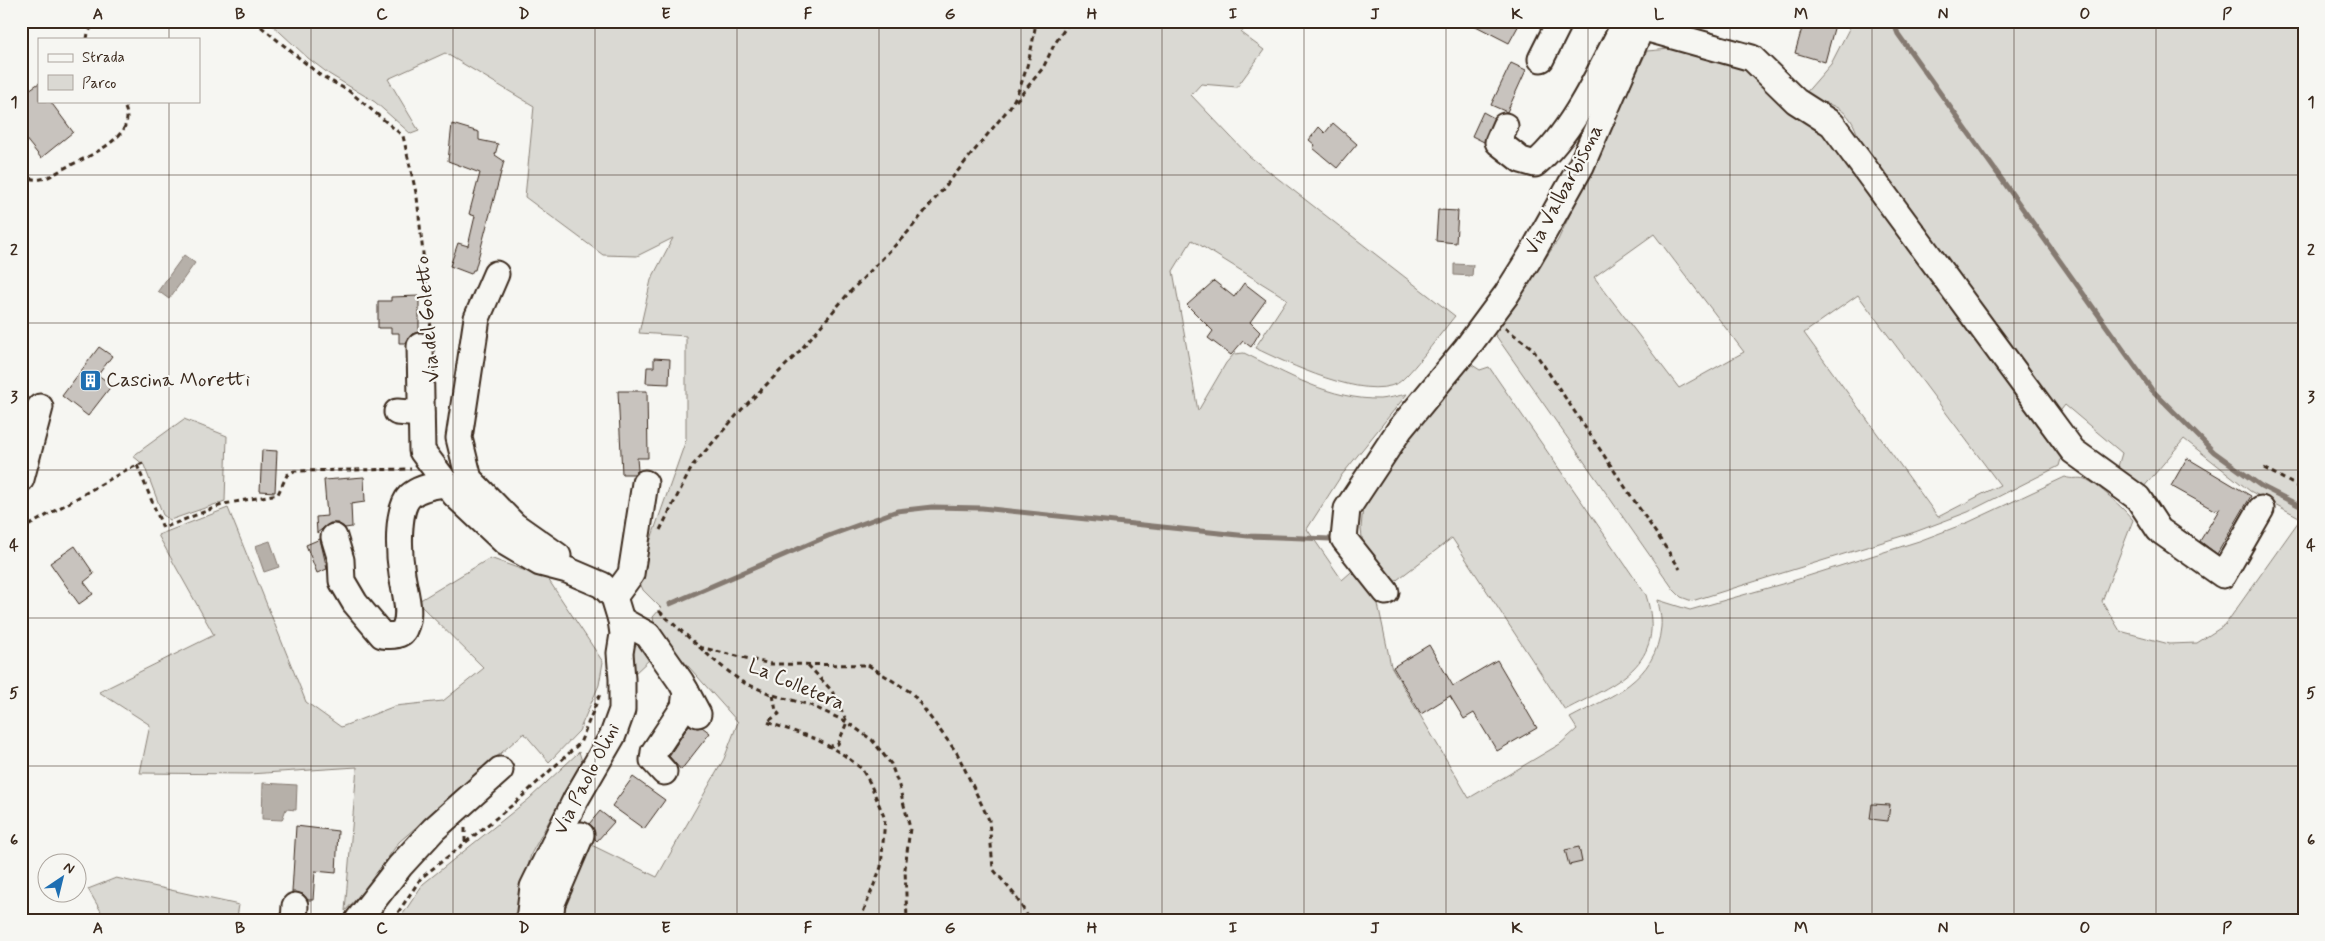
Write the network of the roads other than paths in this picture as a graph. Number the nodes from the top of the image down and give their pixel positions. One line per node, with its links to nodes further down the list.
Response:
1 (1560, 21): 3 (street)
2 (1629, 24): 4 (street); 11 (street); 14 (street, Via Valbarbisona)
3 (1542, 59)
4 (1505, 126)
5 (496, 274): 13 (street)
6 (426, 339): 8 (street)
7 (40, 407): 9 (street)
8 (441, 476): 12 (street); 13 (street)
9 (21, 479)
10 (645, 484): 15 (street)
11 (2261, 509)
12 (334, 537)
13 (567, 570): 15 (street)
14 (1386, 592)
15 (620, 617): 16 (street); 22 (street, Via Paolo Olini)
16 (686, 691): 17 (street); 19 (street)
17 (698, 714)
18 (500, 770): 21 (street)
19 (664, 772)
20 (580, 835): 23 (street)
21 (358, 920)
22 (529, 920)
23 (550, 920)

